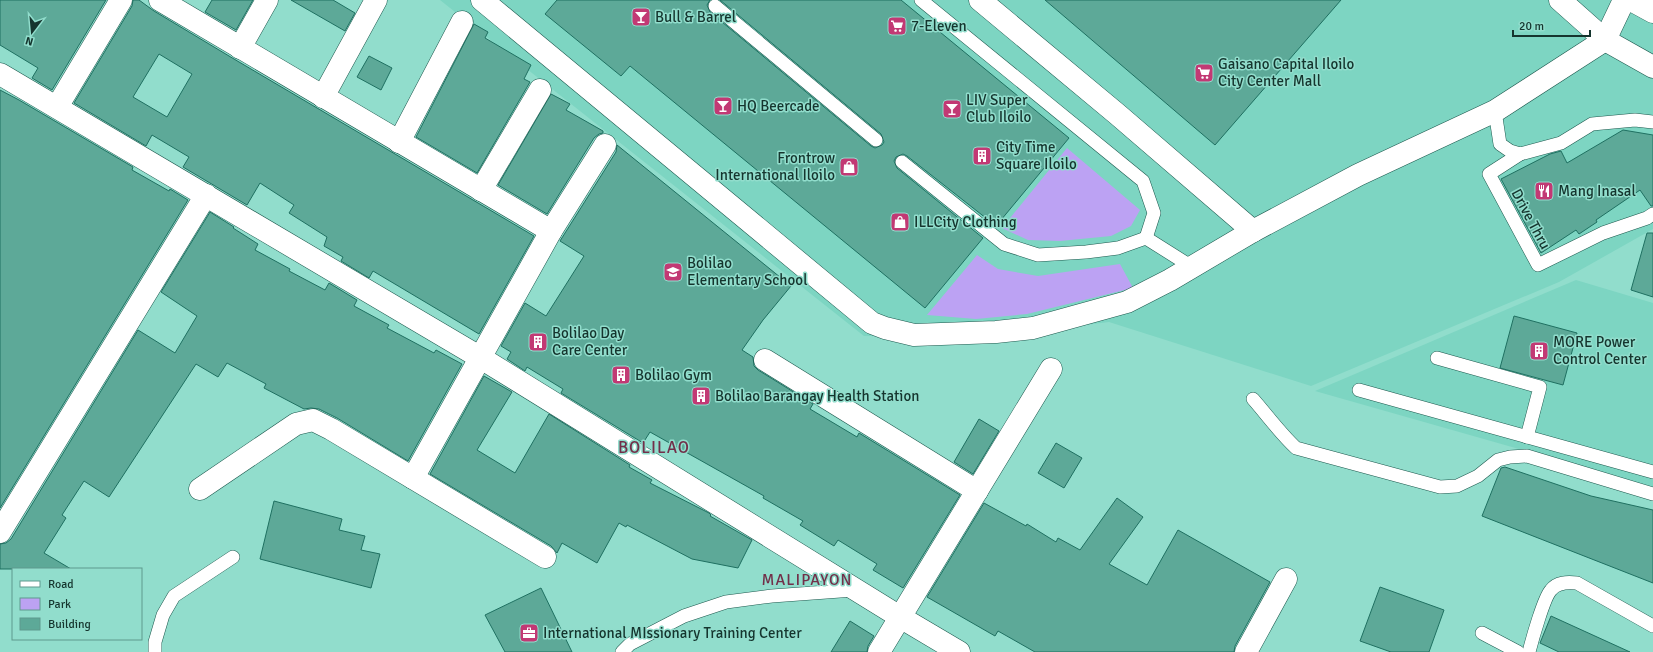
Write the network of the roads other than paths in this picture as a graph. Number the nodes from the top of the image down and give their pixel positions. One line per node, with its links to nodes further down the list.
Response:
1 (122, 0): 20 (street)
2 (267, 0): 15 (street)
3 (376, 0): 19 (street)
4 (921, 0): 33 (lane)
5 (980, 0): 32 (street)
6 (1560, 0): 14 (street)
7 (1624, 0): 14 (street)
8 (1631, 0): 12 (street)
9 (162, 1): 15 (street)
10 (486, 1): 34 (street)
11 (715, 6): 23 (lane)
12 (1653, 12)
13 (462, 22): 24 (street)
14 (1606, 40): 16 (street); 21 (street)
15 (240, 48): 19 (street)
16 (1653, 67)
17 (0, 74): 20 (street)
18 (540, 90): 28 (street)
19 (323, 97): 24 (street)
20 (57, 106): 29 (street)
21 (1495, 111): 26 (lane); 32 (street)
22 (1653, 122): 26 (lane)
23 (876, 140)
24 (399, 142): 28 (street)
25 (604, 145): 31 (street)
26 (1520, 154): 30 (lane, Drive Thru)
27 (902, 162): 33 (lane)
28 (481, 190): 31 (street)
29 (206, 195): 35 (street); 47 (street)
30 (1653, 214)
31 (551, 231): 35 (street)
32 (1253, 231): 34 (street)
33 (1146, 238): 34 (lane)
34 (1192, 267)
35 (481, 358): 43 (street); 51 (street)
36 (1437, 358): 41 (lane)
37 (765, 360): 45 (street)
38 (1051, 369): 45 (street)
39 (1359, 390): 41 (lane)
40 (1253, 399): 46 (lane)
41 (1527, 437): 42 (lane)
42 (1653, 472)
43 (413, 478): 44 (street); 49 (street)
44 (200, 488)
45 (977, 492): 52 (street)
46 (1653, 494)
47 (0, 532)
48 (233, 557): 55 (lane)
49 (545, 557)
50 (1286, 579): 59 (street)
51 (856, 590): 52 (street); 56 (lane)
52 (900, 617): 57 (street); 58 (street)
53 (1653, 626): 61 (lane)
54 (1482, 633): 60 (lane)
55 (155, 652)
56 (622, 652)
57 (879, 652)
58 (960, 652)
59 (1246, 652)
60 (1518, 652)
61 (1529, 652)

